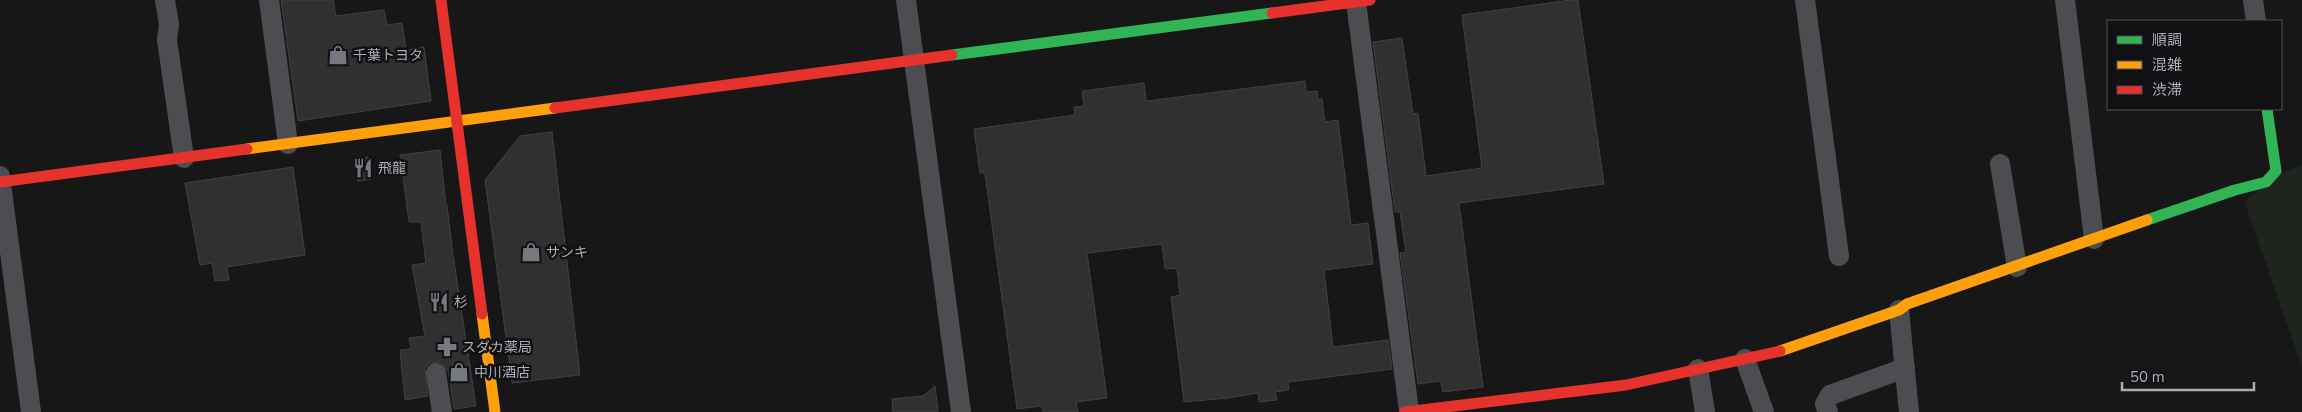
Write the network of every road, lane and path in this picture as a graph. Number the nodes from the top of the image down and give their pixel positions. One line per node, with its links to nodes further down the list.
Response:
1 (165, 0): 14 (street)
2 (269, 0): 13 (street)
3 (441, 0): 12 (street)
4 (906, 0): 10 (street)
5 (1805, 0): 18 (street)
6 (2065, 0): 17 (street)
7 (2253, 0): 9 (street)
8 (1363, 1): 10 (street); 30 (street)
9 (2256, 20)
10 (914, 61): 12 (street); 28 (street)
11 (2268, 110): 17 (street)
12 (458, 121): 13 (street); 27 (street)
13 (288, 144): 14 (street)
14 (184, 158): 16 (street)
15 (2000, 164): 19 (street)
16 (0, 180): 25 (street)
17 (2094, 239): 19 (street)
18 (1839, 256)
19 (2017, 267): 20 (street)
20 (1899, 310): 21 (street); 22 (street)
21 (1745, 359): 23 (street); 32 (street)
22 (1905, 368): 33 (street); 34 (street)
23 (1698, 369): 30 (street); 31 (street)
24 (436, 373): 26 (street)
25 (31, 412)
26 (442, 412)
27 (491, 412)
28 (961, 412)
29 (1406, 412): 30 (street)
30 (1409, 412)
31 (1705, 412)
32 (1764, 412)
33 (1828, 412)
34 (1909, 412)

